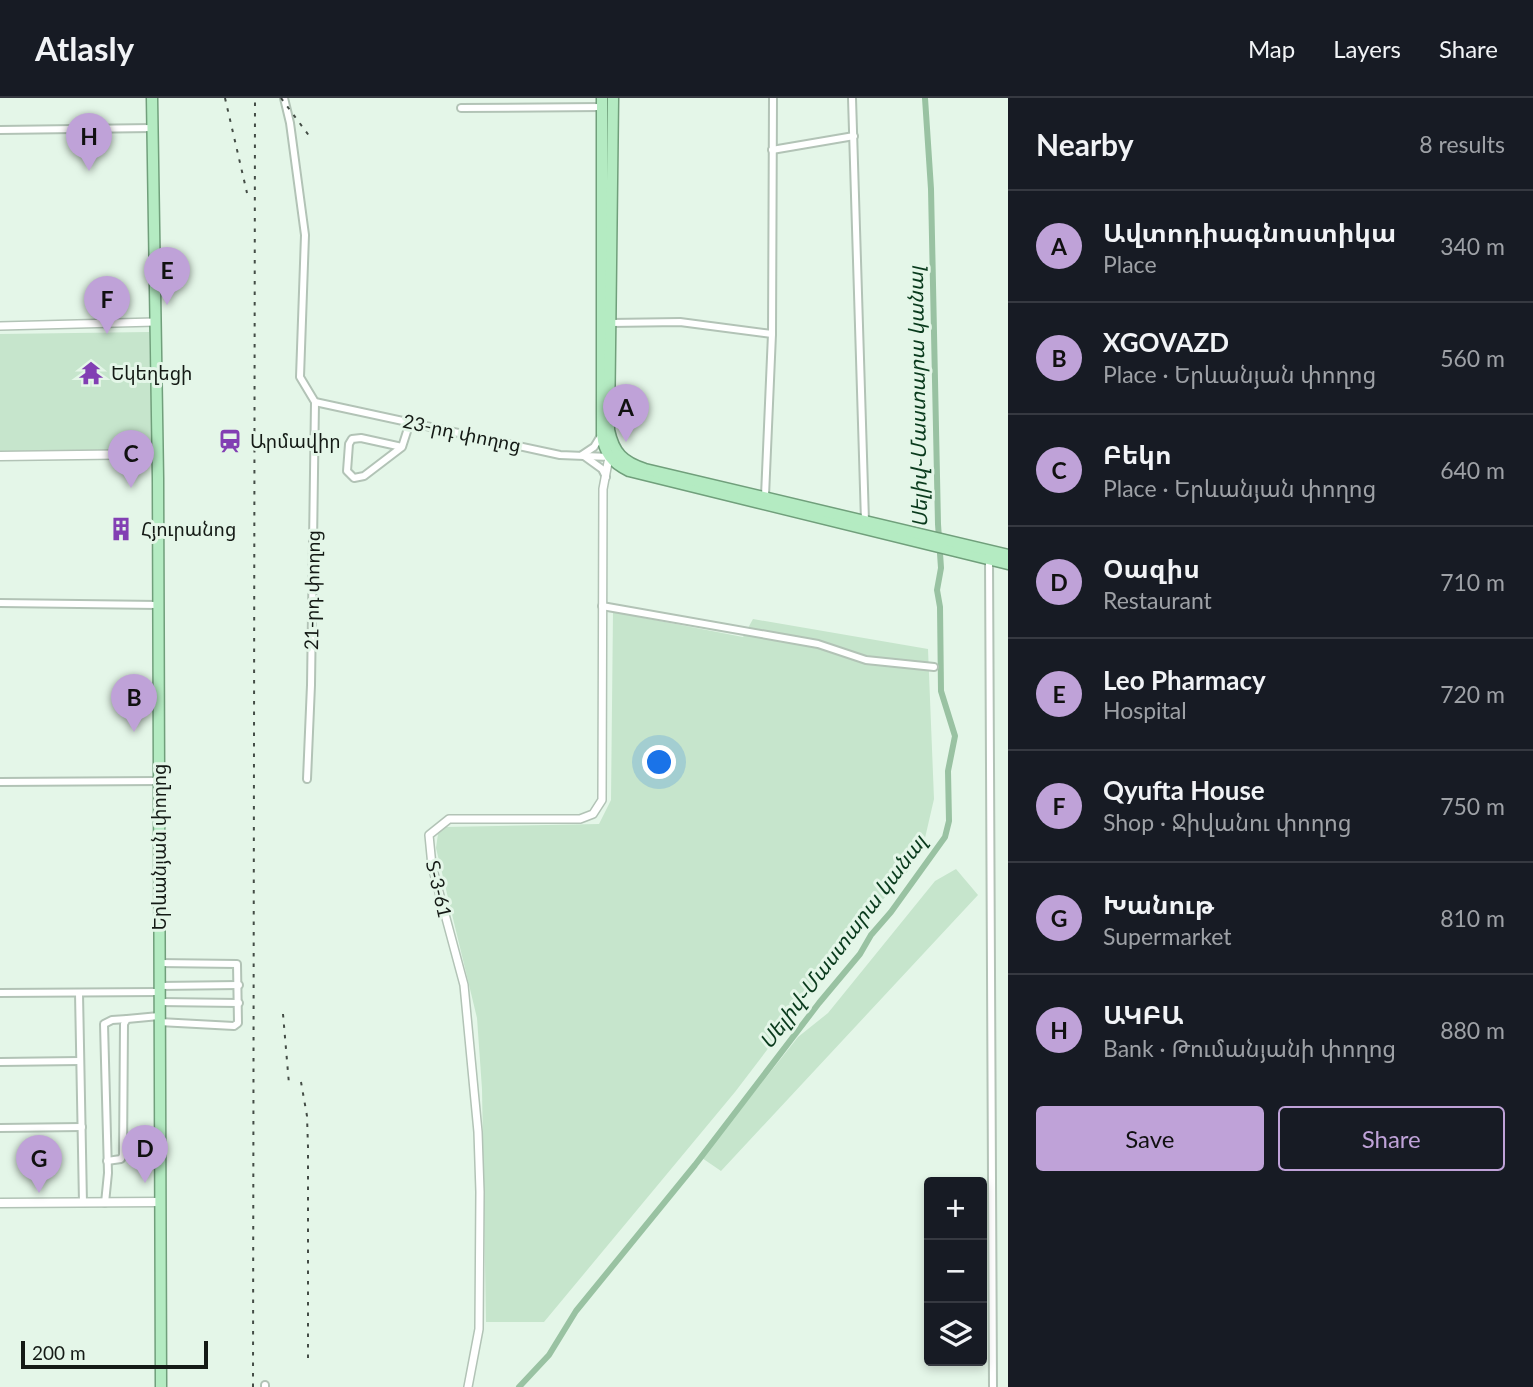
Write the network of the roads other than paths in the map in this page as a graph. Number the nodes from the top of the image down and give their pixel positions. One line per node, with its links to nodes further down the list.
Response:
1 (152, 98): 8 (highway, Երևանյան փողոց)
2 (284, 98): 17 (street)
3 (613, 98): 12 (highway)
4 (773, 98): 11 (street)
5 (852, 98): 10 (street)
6 (602, 102): 7 (street); 12 (highway)
7 (461, 108)
8 (153, 128): 9 (street); 13 (highway, Երևանյան փողոց)
9 (0, 130)
10 (854, 136): 11 (street); 28 (street)
11 (772, 150): 16 (street)
12 (607, 235): 14 (highway); 19 (highway)
13 (155, 322): 15 (street); 21 (highway, Երևանյան փողոց)
14 (610, 323): 16 (street); 22 (highway)
15 (0, 326)
16 (772, 334): 27 (street)
17 (315, 402): 18 (street, 23-րդ փողոց); 38 (street, 21-րդ փողոց)
18 (410, 422): 20 (street); 23 (street, 23-րդ փողոց)
19 (602, 434): 22 (highway); 23 (street)
20 (402, 447): 20 (street)
21 (156, 454): 24 (main road); 35 (highway, Երևանյան փողոց)
22 (612, 454): 23 (street, 23-րդ փողոց); 25 (highway); 26 (street, Տ-3-61 / Տ-3-61); 27 (highway)
23 (582, 455): 26 (street)
24 (0, 456)
25 (628, 471): 26 (street); 29 (highway)
26 (606, 477): 36 (street, Տ-3-61 / Տ-3-61)
27 (765, 496): 28 (highway)
28 (865, 521): 29 (highway)
29 (925, 539): 30 (highway)
30 (949, 545): 31 (highway); 32 (highway)
31 (1008, 555)
32 (989, 559): 33 (highway); 60 (street)
33 (1008, 564)
34 (0, 603): 35 (street)
35 (158, 605): 39 (highway, Երևանյան փողոց)
36 (602, 606): 37 (street); 59 (street, Տ-3-61 / Տ-3-61)
37 (934, 667)
38 (307, 779)
39 (159, 781): 40 (street); 41 (highway, Երևանյան փողոց)
40 (0, 782)
41 (159, 963): 42 (street); 45 (highway, Երևանյան փողոց)
42 (239, 985): 45 (street); 46 (street)
43 (0, 993): 44 (street)
44 (79, 993): 45 (street); 49 (street)
45 (159, 994): 46 (street); 48 (highway, Երևանյան փողոց)
46 (239, 1003): 48 (street)
47 (127, 1019): 48 (street); 53 (street); 53 (street)
48 (159, 1019): 54 (highway, Երևանյան փողոց)
49 (80, 1061): 50 (street); 51 (street)
50 (0, 1062)
51 (82, 1127): 52 (street); 56 (street)
52 (0, 1128)
53 (107, 1161): 57 (street)
54 (160, 1202): 57 (main road); 58 (highway, Երևանյան փողոց)
55 (0, 1203): 56 (main road)
56 (83, 1203): 57 (main road)
57 (105, 1203)
58 (162, 1387)
59 (468, 1387)
60 (993, 1387)

